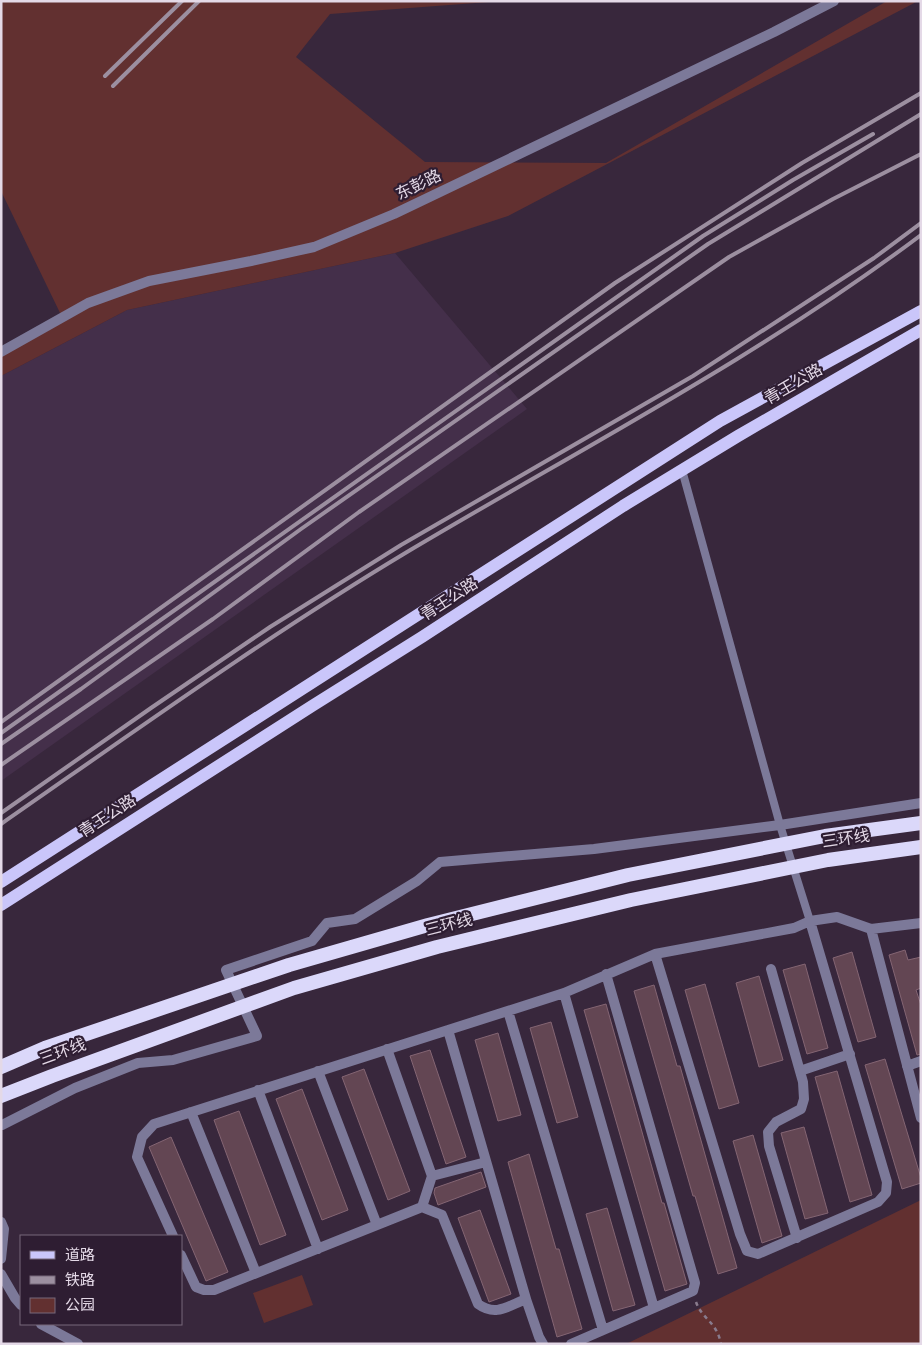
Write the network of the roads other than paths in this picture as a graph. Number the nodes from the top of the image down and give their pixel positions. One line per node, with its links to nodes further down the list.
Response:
1 (834, 1): 4 (street, 东彭路)
2 (921, 311): 10 (main road, 青王公路)
3 (921, 330): 5 (main road, 青王公路)
4 (1, 352)
5 (682, 470): 8 (lane); 11 (main road, 青王公路)
6 (921, 803): 8 (street)
7 (921, 823): 25 (highway, 三环线, bridge)
8 (780, 825): 12 (lane); 32 (street)
9 (921, 847): 29 (highway, 三环线, bridge)
10 (1, 882)
11 (1, 905)
12 (810, 921): 14 (street); 15 (street); 22 (street)
13 (921, 923): 14 (street)
14 (870, 929): 24 (street)
15 (655, 954): 17 (street); 39 (street)
16 (771, 969): 26 (street)
17 (606, 974): 18 (street); 47 (street)
18 (564, 993): 19 (street); 47 (street)
19 (508, 1011): 20 (street); 49 (street)
20 (448, 1030): 21 (street); 33 (street)
21 (387, 1049): 27 (street); 34 (street)
22 (850, 1054): 26 (street); 39 (street)
23 (921, 1061): 24 (street)
24 (907, 1066): 31 (street)
25 (1, 1067)
26 (800, 1070): 39 (street)
27 (318, 1071): 28 (street); 37 (street)
28 (258, 1090): 30 (street); 40 (street)
29 (1, 1096)
30 (191, 1112): 38 (street); 44 (street)
31 (921, 1118)
32 (2, 1127)
33 (486, 1162): 34 (street); 45 (street)
34 (432, 1176): 35 (street)
35 (422, 1207): 37 (street); 45 (street)
36 (1, 1222): 42 (street)
37 (377, 1225): 40 (street)
38 (173, 1235)
39 (797, 1238)
40 (318, 1248): 44 (street)
41 (182, 1257): 44 (street)
42 (1, 1259)
43 (1, 1274): 46 (street)
44 (256, 1274)
45 (526, 1299): 51 (street)
46 (20, 1304)
47 (654, 1308): 49 (street)
48 (43, 1325): 50 (street)
49 (602, 1330): 52 (street)
50 (78, 1344)
51 (543, 1344)
52 (571, 1344)

